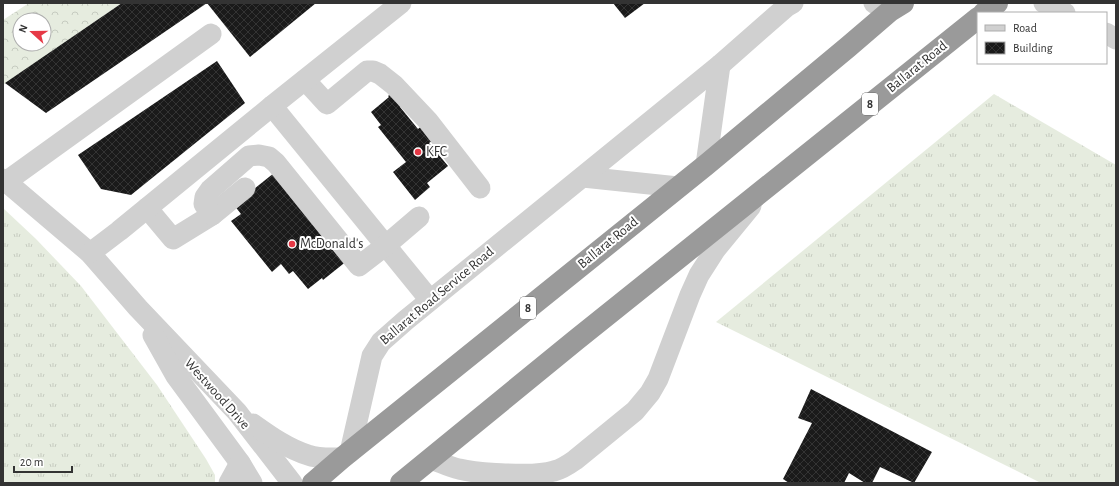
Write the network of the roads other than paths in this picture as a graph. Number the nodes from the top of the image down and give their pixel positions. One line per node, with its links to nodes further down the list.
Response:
1 (401, 3): 13 (street)
2 (793, 3): 12 (street, Ballarat Road Service Road)
3 (997, 3): 6 (highway, Ballarat Road / 8)
4 (1044, 3): 7 (street)
5 (889, 5): 15 (highway, Ballarat Road / 8)
6 (986, 12)
7 (1063, 12)
8 (977, 20): 21 (highway, Ballarat Road / 8)
9 (211, 34): 17 (street)
10 (1107, 34): 11 (street)
11 (1116, 38)
12 (720, 65): 15 (street); 16 (street, Ballarat Road Service Road)
13 (304, 80): 14 (street); 20 (street)
14 (272, 106): 22 (street); 25 (street)
15 (706, 165): 18 (highway, Ballarat Road / 8)
16 (583, 177): 18 (street); 27 (street, Ballarat Road Service Road)
17 (5, 180): 26 (street, Westwood Drive)
18 (678, 187): 30 (highway, Ballarat Road / 8)
19 (245, 188): 23 (street)
20 (480, 188)
21 (762, 191): 31 (highway, Ballarat Road / 8); 33 (street, Ballarat Road)
22 (147, 208): 23 (street); 26 (street)
23 (212, 215): 25 (street)
24 (419, 217): 25 (street)
25 (386, 246): 27 (street)
26 (90, 253): 28 (street, Westwood Drive)
27 (430, 300): 30 (street, Ballarat Road Service Road)
28 (138, 308): 29 (street, Westwood Drive); 32 (street, Westwood Drive)
29 (236, 412): 30 (street); 36 (street, Westwood Drive)
30 (346, 455): 37 (highway, Ballarat Road / 8)
31 (430, 459): 33 (street, Ballarat Road); 38 (highway, Ballarat Road / 8)
32 (240, 464): 34 (street); 35 (street, Westwood Drive)
33 (564, 476)
34 (229, 483)
35 (252, 483)
36 (292, 483)
37 (312, 483)
38 (401, 483)

